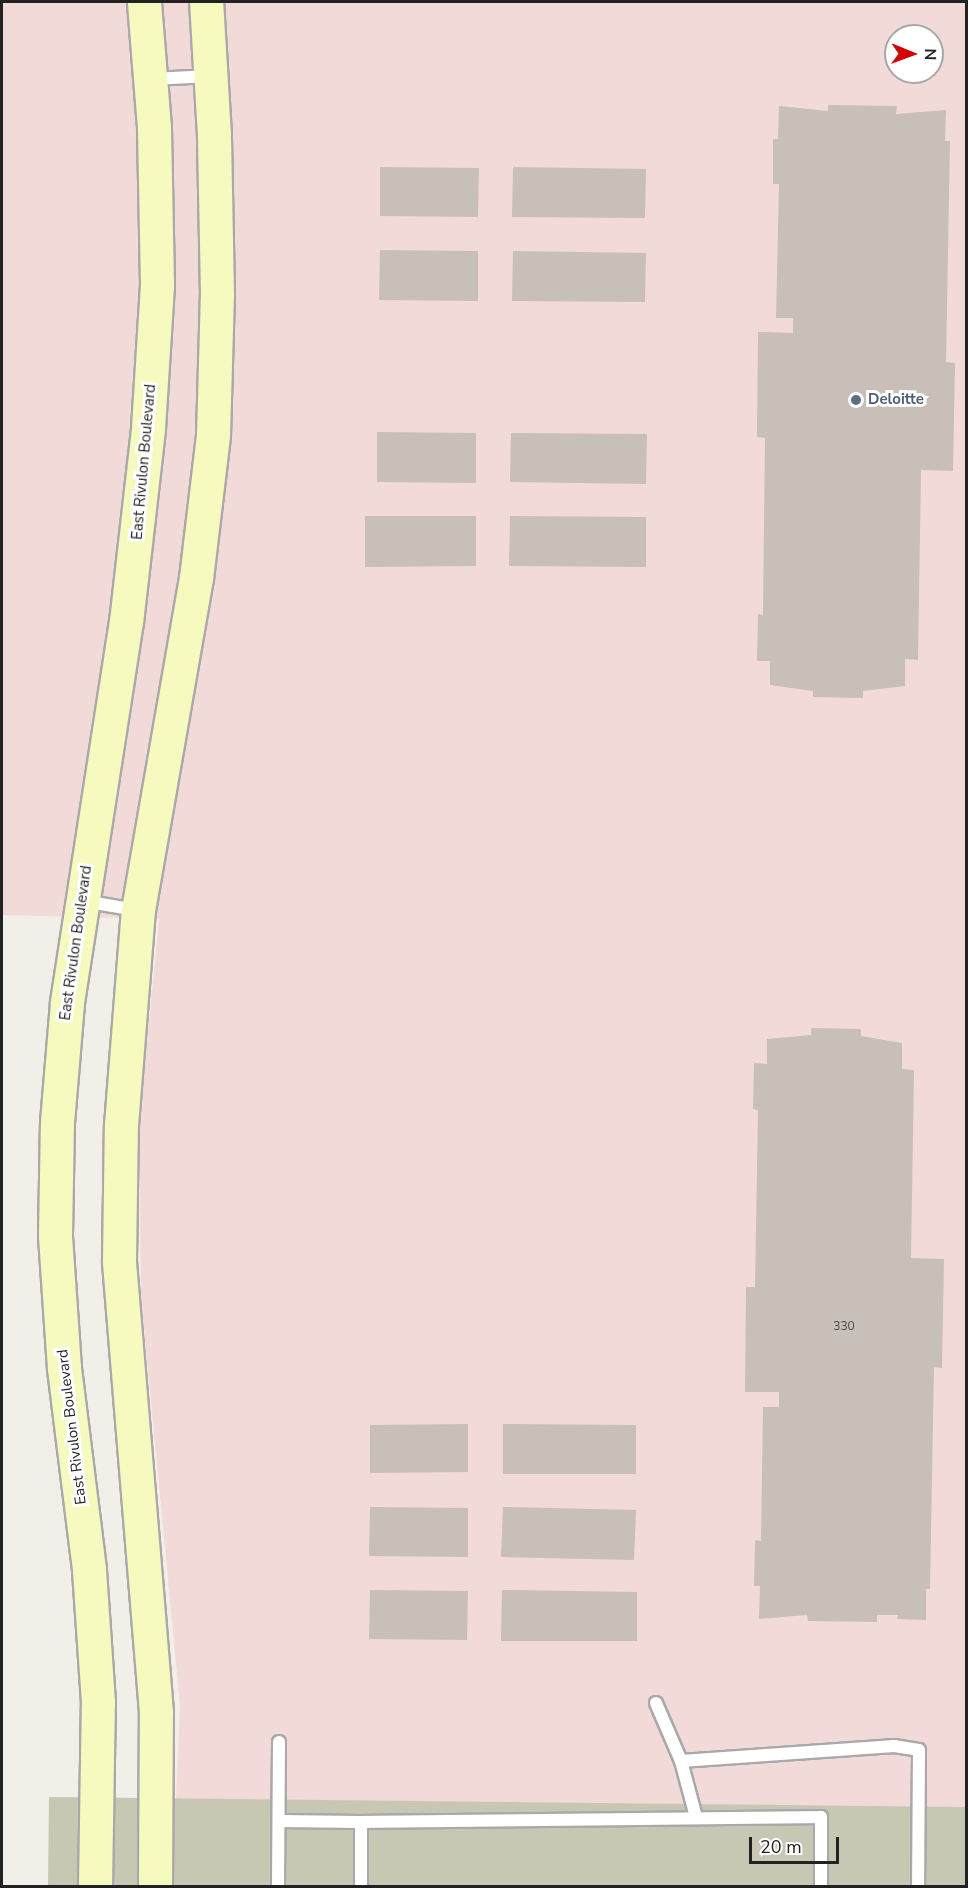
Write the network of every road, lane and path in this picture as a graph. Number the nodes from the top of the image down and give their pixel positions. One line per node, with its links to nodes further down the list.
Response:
1 (144, 2): 4 (street, East Rivulon Boulevard)
2 (206, 2): 3 (street)
3 (211, 76): 4 (lane); 6 (street)
4 (152, 80): 5 (street, East Rivulon Boulevard)
5 (81, 901): 6 (lane); 13 (street, East Rivulon Boulevard)
6 (138, 910): 14 (street)
7 (656, 1703): 9 (lane)
8 (279, 1742): 11 (lane)
9 (681, 1761): 10 (lane); 18 (lane)
10 (696, 1817): 12 (lane); 17 (lane)
11 (279, 1821): 12 (lane); 15 (lane)
12 (361, 1822): 16 (lane)
13 (95, 1887)
14 (155, 1887)
15 (278, 1887)
16 (361, 1887)
17 (821, 1887)
18 (918, 1887)

